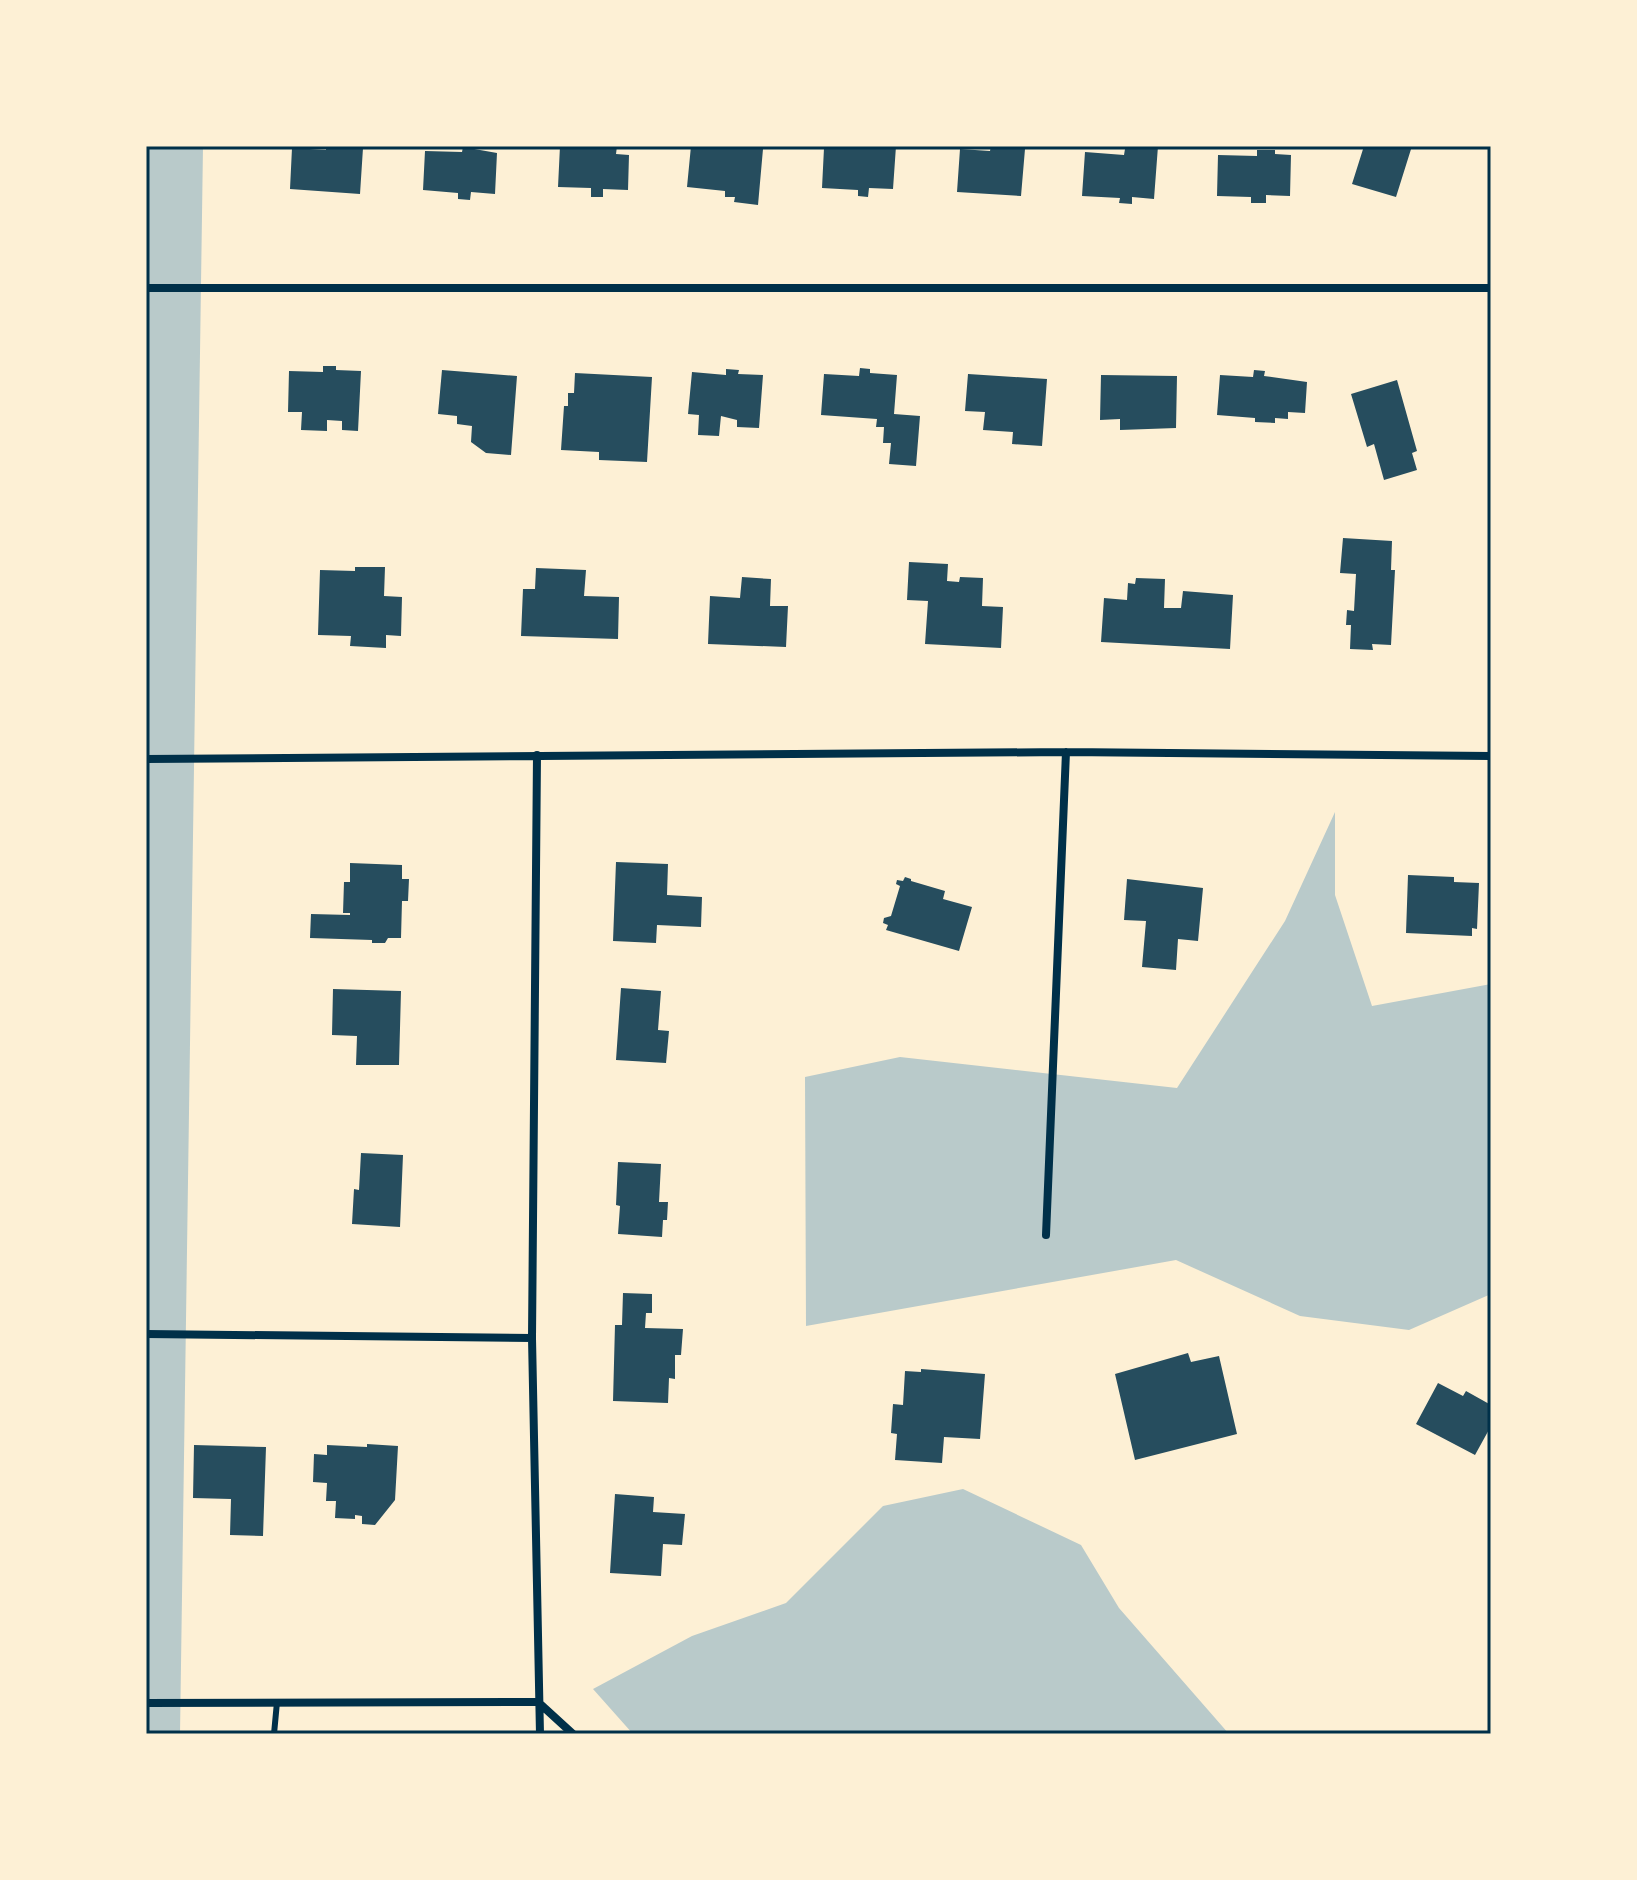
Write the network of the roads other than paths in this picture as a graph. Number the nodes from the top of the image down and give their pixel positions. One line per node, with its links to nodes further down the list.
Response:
1 (146, 288): 2 (street)
2 (1491, 288)
3 (1066, 752): 4 (street); 5 (street); 7 (street)
4 (537, 755): 6 (street); 9 (street)
5 (1491, 756)
6 (146, 759)
7 (1046, 1235)
8 (146, 1334): 9 (street)
9 (532, 1338): 11 (street)
10 (277, 1702): 11 (street); 12 (street); 13 (lane)
11 (538, 1702): 14 (street); 15 (street)
12 (146, 1703)
13 (274, 1734)
14 (540, 1734)
15 (573, 1734)

